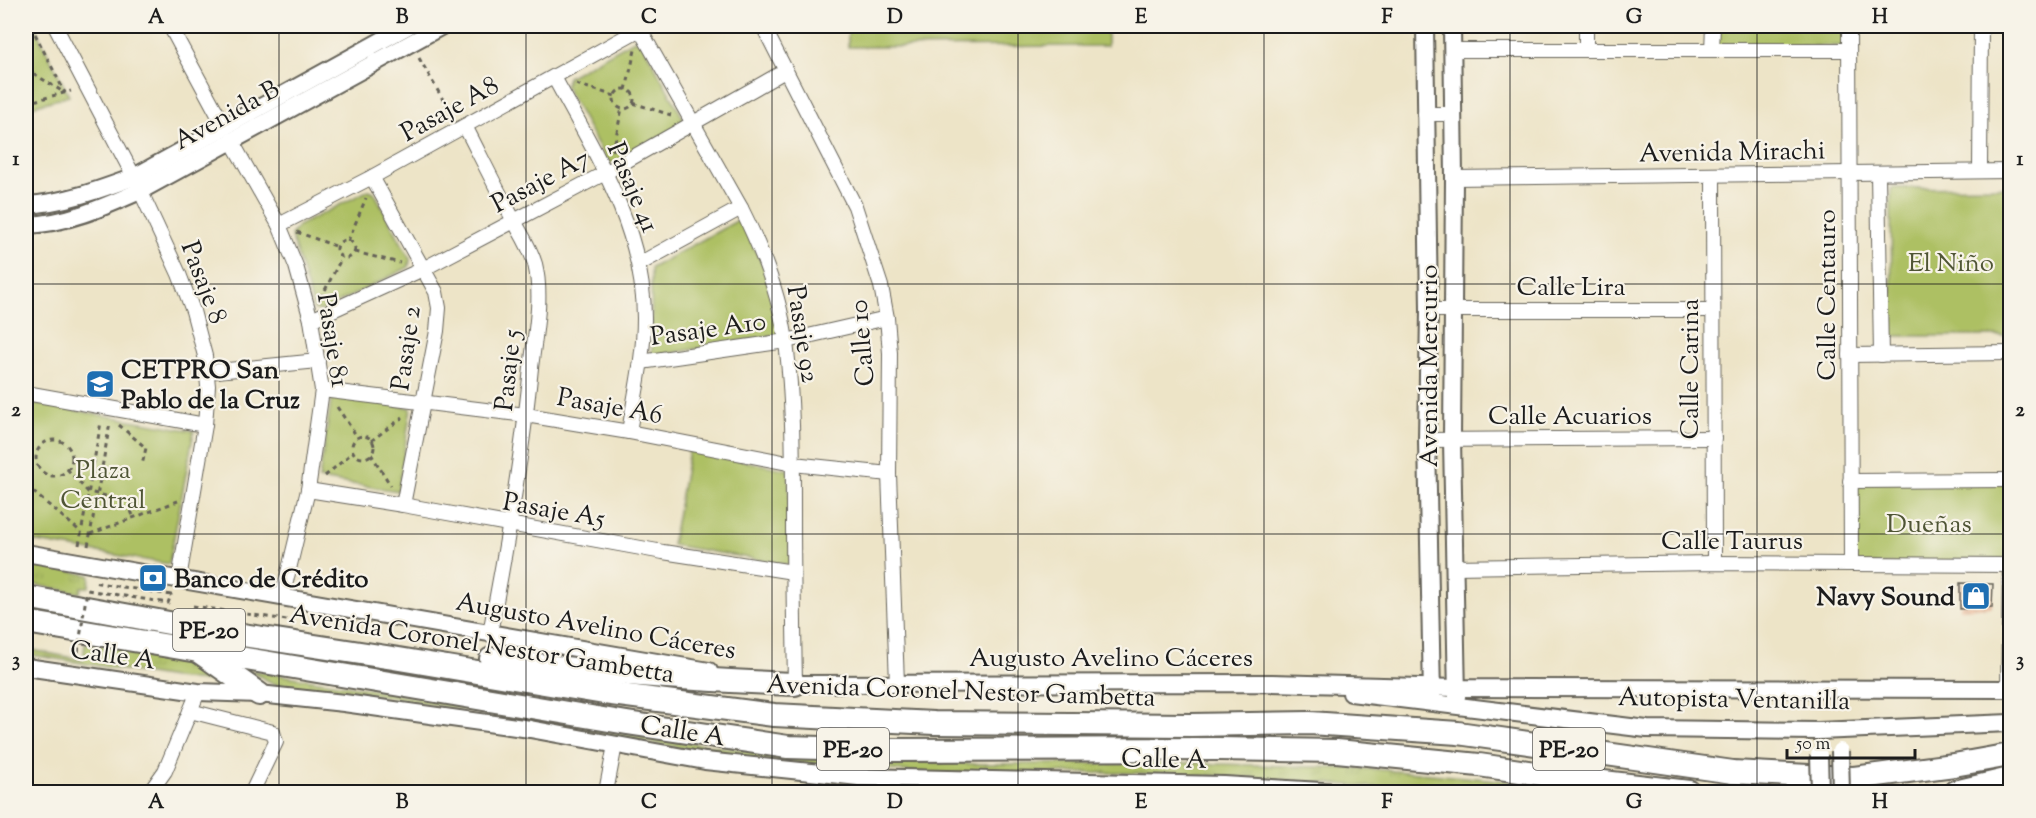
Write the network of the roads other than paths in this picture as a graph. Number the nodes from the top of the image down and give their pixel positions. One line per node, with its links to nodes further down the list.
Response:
1 (55, 26): 32 (street, Pasaje 8)
2 (172, 26): 23 (street, Pasaje 81)
3 (442, 26): 12 (street, Avenida B)
4 (763, 26): 17 (street, Calle 10)
5 (1425, 26): 19 (street, Avenida Mercurio)
6 (1452, 26): 13 (street, Avenida Mercurio)
7 (1586, 26): 14 (street)
8 (1713, 26): 15 (street)
9 (1849, 26): 16 (street, Calle Centauro)
10 (1981, 26): 24 (street)
11 (639, 27): 18 (street, Pasaje A8); 21 (street, Pasaje 92)
12 (413, 33): 23 (street, Avenida B)
13 (1452, 50): 14 (street); 20 (street, Avenida Mercurio)
14 (1586, 50): 15 (street)
15 (1712, 50): 16 (street)
16 (1849, 50): 27 (street, Calle Centauro)
17 (785, 71): 21 (street, Pasaje A7); 43 (street, Calle 10)
18 (554, 77): 22 (street, Pasaje A8); 26 (street, Pasaje 41)
19 (1425, 114): 20 (street); 40 (street, Avenida Mercurio)
20 (1453, 114): 31 (street, Avenida Mercurio)
21 (695, 123): 26 (street, Pasaje A7); 34 (street, Pasaje 92)
22 (463, 127): 30 (street, Pasaje A8); 35 (street, Pasaje 5)
23 (228, 133): 32 (street, Avenida B); 37 (street, Pasaje 81)
24 (1980, 171): 25 (street, Avenida Mirachi); 28 (street, Avenida Mirachi)
25 (2010, 171)
26 (605, 172): 35 (street, Pasaje A7); 38 (street, Pasaje 41)
27 (1850, 173): 28 (street, Avenida Mirachi); 29 (street, Avenida Mirachi); 47 (street, Calle Centauro)
28 (1878, 173): 48 (street)
29 (1713, 175): 31 (street, Avenida Mirachi); 42 (street, Calle Carina)
30 (372, 177): 37 (street, Pasaje A8); 39 (street, Pasaje 2)
31 (1454, 178): 41 (street, Avenida Mercurio)
32 (137, 184): 33 (street, Avenida B); 36 (street, Avenida B); 51 (street, Pasaje 8)
33 (26, 206)
34 (741, 208): 38 (street); 45 (street, Pasaje 92)
35 (514, 220): 39 (street, Pasaje A7); 55 (street, Pasaje 5)
36 (26, 225)
37 (279, 225): 44 (street, Pasaje 81)
38 (639, 264): 50 (street, Pasaje 41)
39 (423, 269): 44 (street, Pasaje A7); 54 (street, Pasaje 2)
40 (1429, 310): 41 (street, Calle Lira); 59 (street, Avenida Mercurio)
41 (1454, 310): 42 (street, Calle Lira); 60 (street, Avenida Mercurio)
42 (1713, 310): 58 (street, Calle Carina)
43 (887, 318): 45 (street, Pasaje A10); 62 (street, Calle 10)
44 (311, 320): 49 (street, Pasaje 81)
45 (786, 341): 50 (street, Pasaje A10); 61 (street, Pasaje 92)
46 (2010, 353): 48 (street)
47 (1850, 355): 48 (street); 64 (street, Calle Centauro)
48 (1881, 355)
49 (318, 361): 51 (street); 52 (street, Pasaje 81)
50 (641, 362): 57 (street, Pasaje 41)
51 (207, 372): 56 (street, Pasaje 8)
52 (322, 390): 54 (street, Pasaje A6); 65 (street, Pasaje 81)
53 (26, 393): 56 (street)
54 (422, 402): 55 (street, Pasaje A6); 66 (street, Pasaje 2)
55 (526, 415): 57 (street, Pasaje A6); 67 (street, Pasaje 5)
56 (205, 425): 75 (street, Pasaje 8)
57 (629, 432): 61 (street, Pasaje A6)
58 (1714, 438): 60 (street, Calle Acuarios); 70 (street, Calle Carina)
59 (1427, 440): 60 (street, Calle Acuarios); 86 (street, Avenida Mercurio)
60 (1452, 440): 73 (street, Avenida Mercurio)
61 (793, 464): 62 (street, Pasaje A6); 74 (street, Pasaje 92)
62 (889, 474): 83 (street, Calle 10)
63 (2010, 480): 64 (street)
64 (1850, 481): 71 (street, Calle Centauro)
65 (308, 490): 66 (street, Pasaje A5); 77 (street, Pasaje 81)
66 (404, 505): 67 (street, Pasaje A5)
67 (510, 526): 74 (street, Pasaje A5); 79 (street, Pasaje 5)
68 (26, 554): 75 (street, Augusto Avelino Cáceres)
69 (2010, 555): 72 (street)
70 (1714, 563): 71 (street, Calle Taurus); 73 (street, Calle Taurus)
71 (1851, 564): 72 (street, Calle Taurus)
72 (2010, 565): 88 (street)
73 (1454, 567): 87 (street, Avenida Mercurio)
74 (793, 572): 85 (street, Pasaje 92)
75 (179, 579): 77 (street, Augusto Avelino Cáceres)
76 (26, 597): 81 (highway, Avenida Coronel Nestor Gambetta / PE-20)
77 (282, 598): 79 (street, Augusto Avelino Cáceres)
78 (26, 622): 80 (highway, Avenida Coronel Nestor Gambetta / PE-20)
79 (490, 633): 85 (street, Augusto Avelino Cáceres)
80 (195, 649): 90 (highway); 105 (highway, Avenida Coronel Nestor Gambetta / PE-20)
81 (393, 658): 85 (highway); 100 (highway, Avenida Coronel Nestor Gambetta / PE-20)
82 (26, 667): 89 (street, Calle A)
83 (897, 683): 84 (street, Augusto Avelino Cáceres); 85 (street, Augusto Avelino Cáceres)
84 (1272, 683): 86 (street, Augusto Avelino Cáceres); 91 (street, Augusto Avelino Cáceres)
85 (795, 684)
86 (1432, 686): 87 (street, Augusto Avelino Cáceres); 91 (street, Avenida Mercurio)
87 (1457, 688): 88 (street, Autopista Ventanilla); 92 (street, Avenida Mercurio)
88 (2009, 690)
89 (198, 692): 90 (street, Calle A); 93 (street)
90 (259, 694): 97 (street, Calle A)
91 (1433, 704): 92 (street, Augusto Avelino Cáceres)
92 (1456, 706): 95 (street, Autopista Ventanilla)
93 (190, 711): 101 (street); 102 (street)
94 (2010, 723): 96 (street, Autopista Ventanilla)
95 (1818, 730): 96 (street, Autopista Ventanilla); 100 (street, bridge)
96 (1839, 730): 100 (street, bridge)
97 (615, 745): 103 (street); 104 (street, Calle A)
98 (2010, 755): 100 (highway, PE-20)
99 (2010, 779): 106 (highway)
100 (1830, 787)
101 (150, 792)
102 (252, 792)
103 (606, 792)
104 (1338, 792)
105 (1689, 792)
106 (1955, 792)

